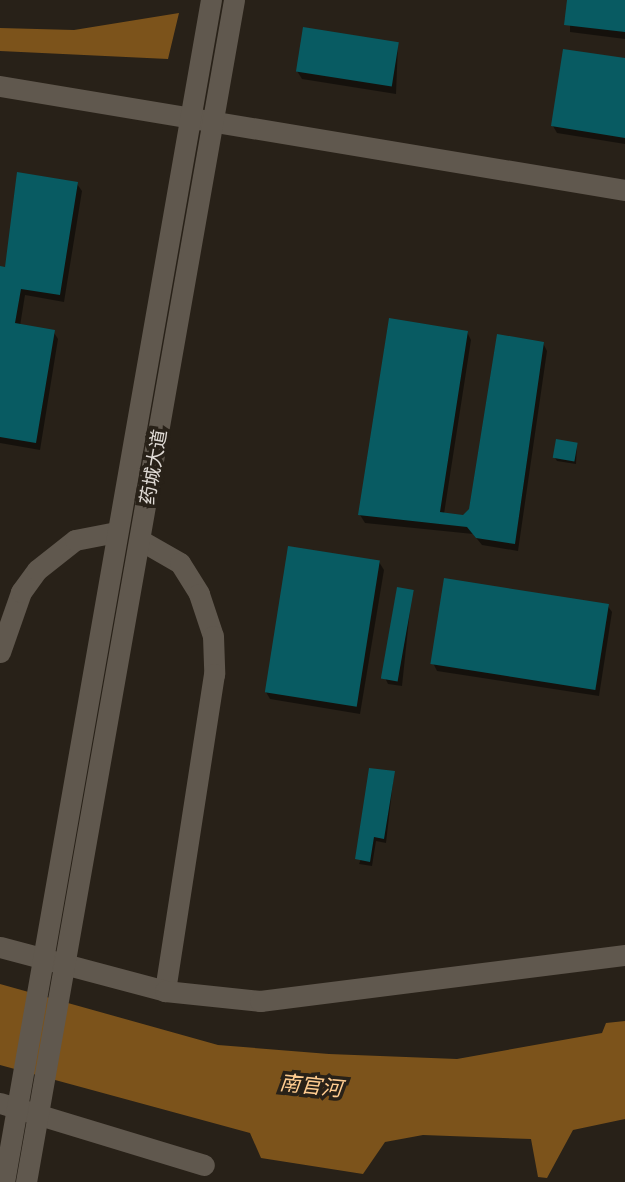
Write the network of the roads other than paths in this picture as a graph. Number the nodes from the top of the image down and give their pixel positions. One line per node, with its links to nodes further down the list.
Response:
1 (211, 0): 4 (main road, 药城大道)
2 (234, 0): 5 (main road, 药城大道)
3 (0, 86): 4 (main road)
4 (192, 114): 5 (main road); 7 (main road, 药城大道)
5 (214, 121): 6 (main road); 8 (main road, 药城大道)
6 (625, 190)
7 (116, 532): 9 (main road); 15 (main road, 药城大道)
8 (140, 540): 12 (main road); 16 (main road, 药城大道)
9 (0, 652)
10 (0, 947): 12 (main road)
11 (625, 955): 12 (main road)
12 (165, 991)
13 (0, 1103): 14 (main road)
14 (204, 1165)
15 (4, 1182)
16 (26, 1182)

